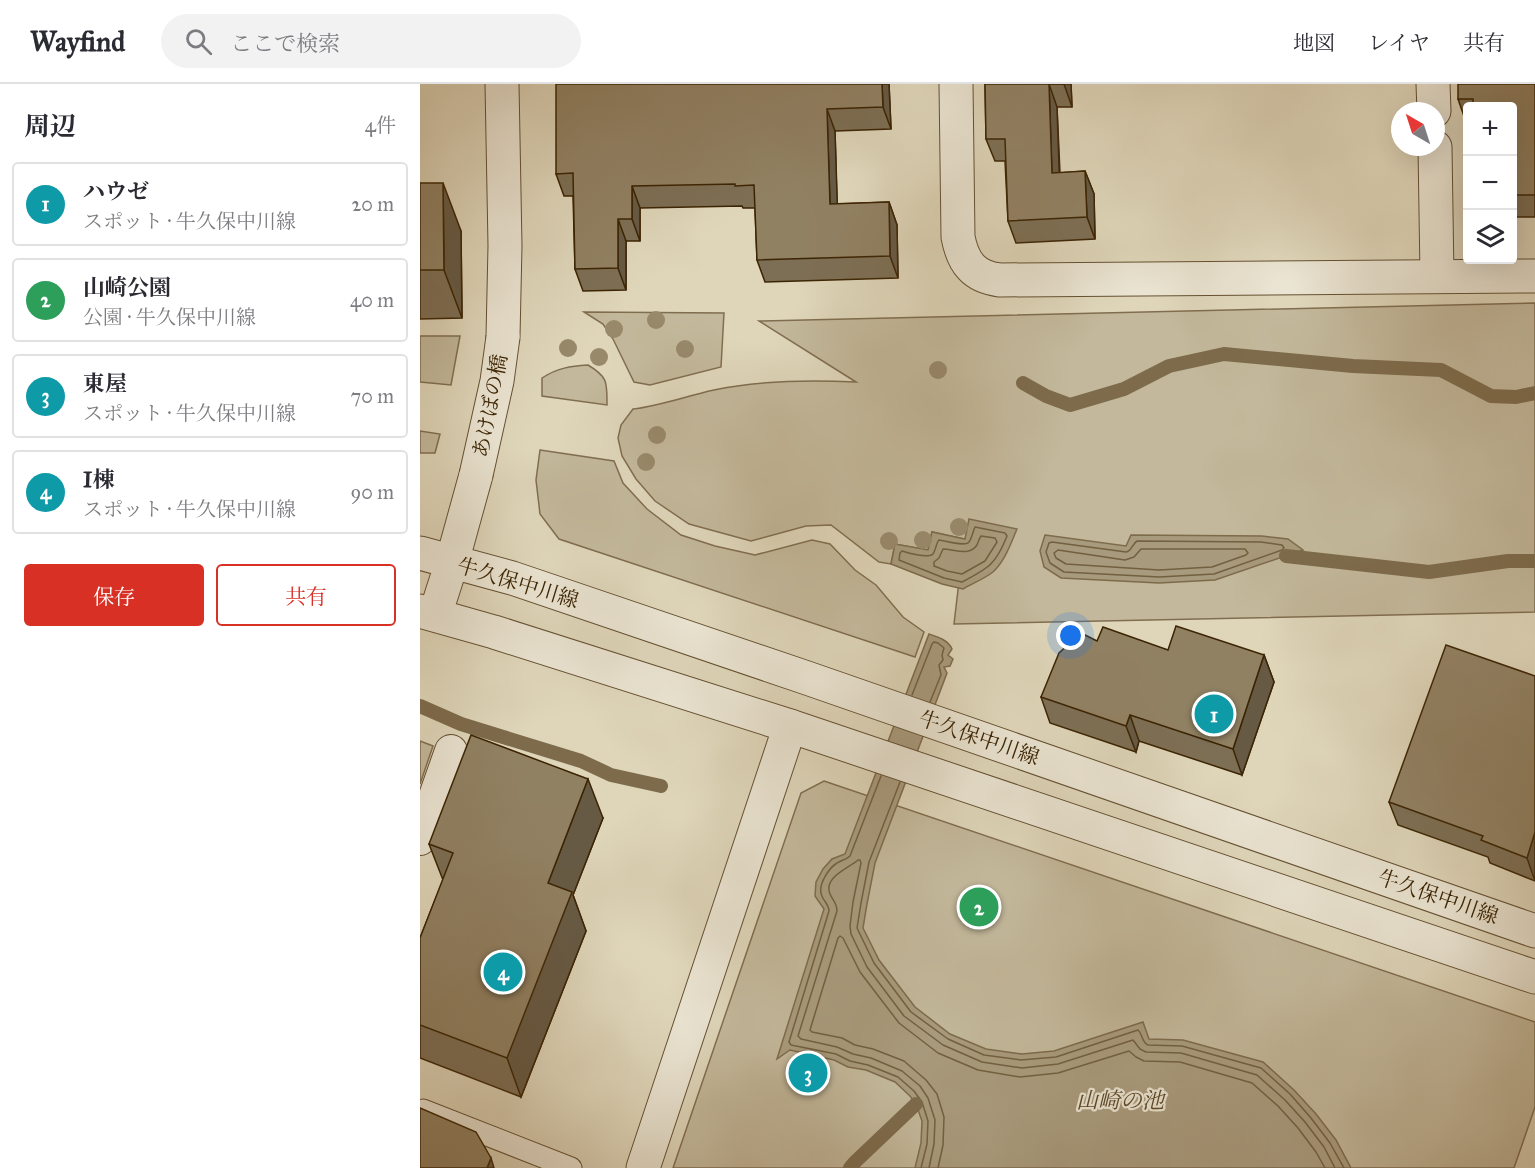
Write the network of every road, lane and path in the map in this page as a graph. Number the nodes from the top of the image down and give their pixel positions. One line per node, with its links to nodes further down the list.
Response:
1 (502, 84): 9 (street, あけぼの橋, bridge)
2 (956, 84): 6 (street)
3 (1434, 84): 4 (street)
4 (1434, 102)
5 (1435, 156): 6 (street)
6 (1437, 276): 7 (street)
7 (1535, 276)
8 (420, 553): 9 (street, 牛久保中川線)
9 (452, 562): 10 (street, あけぼの橋); 14 (street, 牛久保中川線)
10 (427, 613): 11 (street)
11 (790, 726): 15 (street); 18 (street)
12 (451, 751): 13 (street)
13 (420, 838)
14 (1535, 931)
15 (1535, 977)
16 (420, 1111): 17 (lane)
17 (571, 1168)
18 (643, 1168)

